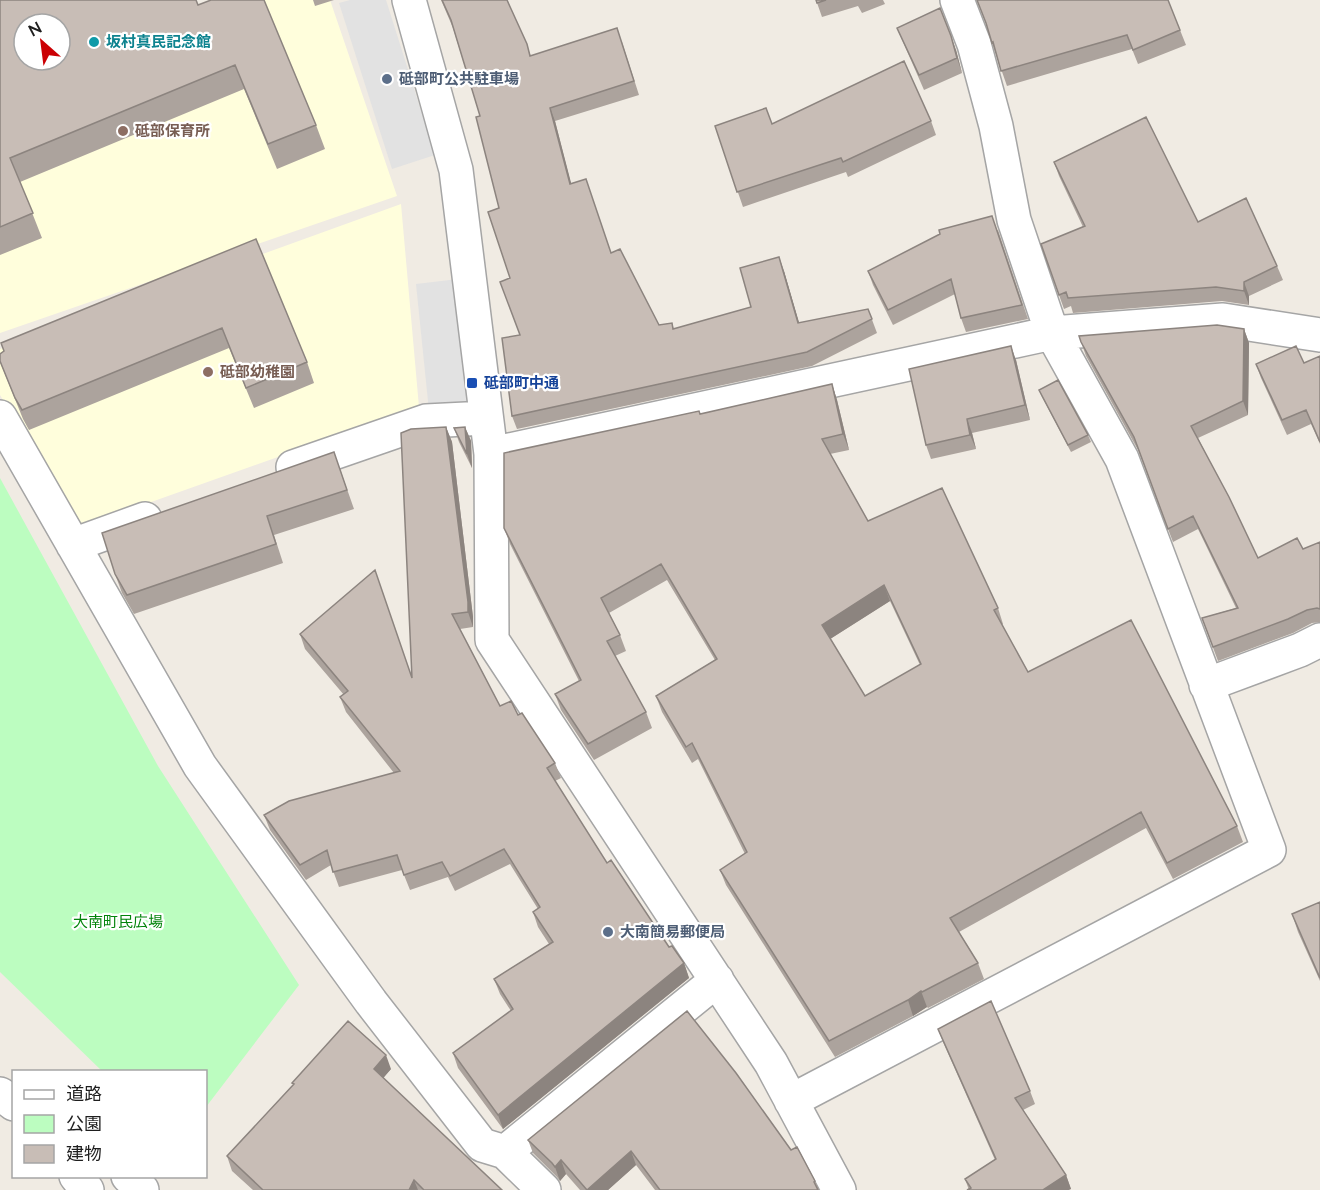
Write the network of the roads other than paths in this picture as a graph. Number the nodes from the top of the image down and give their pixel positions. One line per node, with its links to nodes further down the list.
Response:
1 (409, 0): 6 (street)
2 (957, 0): 3 (street)
3 (1052, 333): 4 (street); 7 (street); 12 (street)
4 (1320, 334)
5 (0, 417): 10 (street)
6 (486, 418): 7 (street); 8 (street)
7 (491, 454): 13 (street)
8 (261, 479)
9 (172, 510): 10 (street)
10 (73, 545): 15 (street)
11 (1320, 640): 12 (street)
12 (1206, 685): 14 (street)
13 (717, 980): 14 (street); 15 (street)
14 (792, 1101): 21 (street)
15 (505, 1152): 20 (street)
16 (78, 1178): 18 (street)
17 (130, 1178): 19 (street)
18 (87, 1190)
19 (142, 1190)
20 (544, 1190)
21 (839, 1190)

